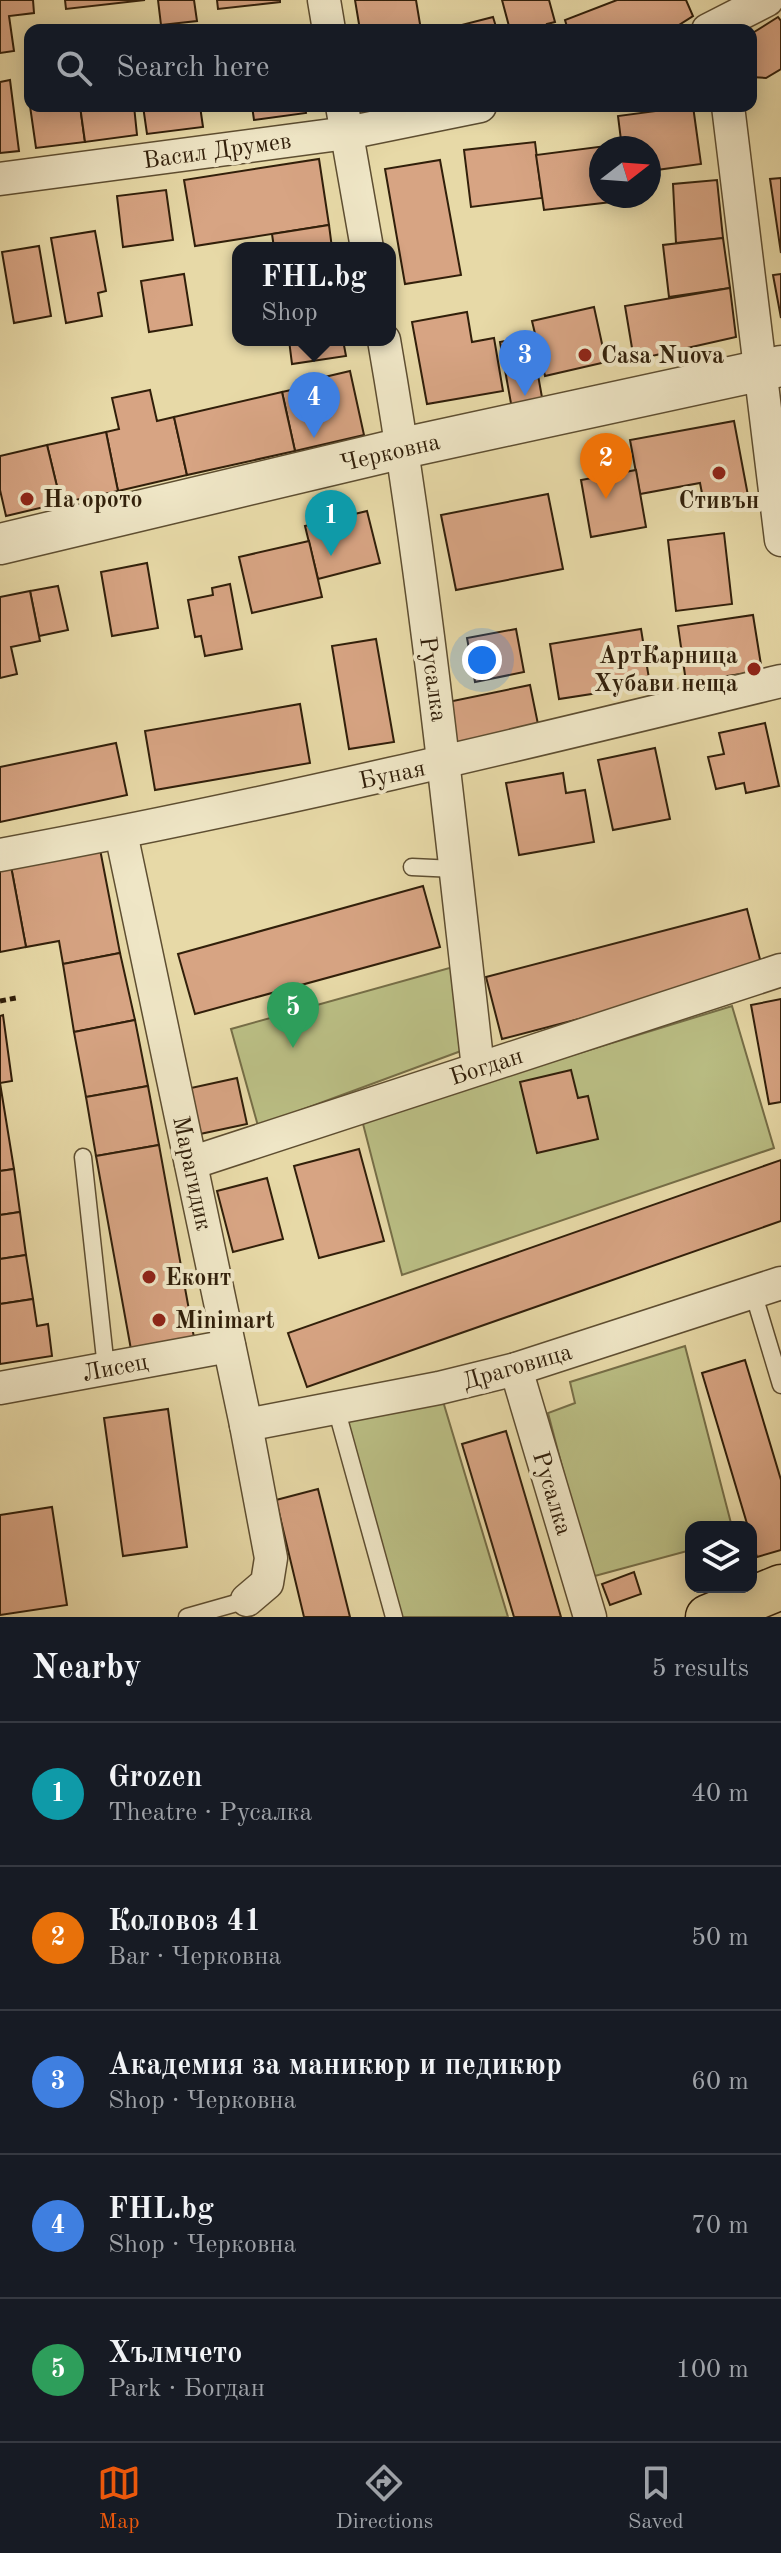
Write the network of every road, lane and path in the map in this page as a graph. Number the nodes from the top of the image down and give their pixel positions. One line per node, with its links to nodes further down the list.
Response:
1 (324, 0): 4 (street)
2 (767, 0): 3 (street)
3 (714, 22)
4 (328, 24)
5 (418, 112): 7 (street, Васил Друмев)
6 (729, 112): 11 (street)
7 (345, 119): 8 (street, Васил Друмев); 9 (street)
8 (0, 179)
9 (366, 242)
10 (385, 346): 12 (street, Русалка)
11 (770, 369): 12 (street, Черковна); 13 (street)
12 (403, 448): 14 (street, Черковна); 16 (street, Русалка)
13 (781, 540)
14 (0, 544)
15 (781, 681): 16 (street, Буная)
16 (445, 762): 17 (street, Буная); 20 (street, Русалка)
17 (121, 833): 18 (street, Буная); 26 (street, Марагидик)
18 (0, 855)
19 (412, 867): 20 (lane)
20 (455, 869): 24 (street, Русалка)
21 (781, 970): 24 (street, Богдан)
22 (16, 998): 23 (path)
23 (0, 1001)
24 (478, 1068): 26 (street, Богдан)
25 (83, 1157): 29 (lane)
26 (191, 1163): 28 (street, Марагидик)
27 (767, 1287): 30 (street, Драговица); 31 (lane)
28 (229, 1346): 29 (street, Лисец); 34 (street, Марагидик)
29 (106, 1368): 32 (street, Лисец)
30 (516, 1369): 33 (street, Драговица); 40 (street, Русалка)
31 (781, 1385)
32 (0, 1388)
33 (336, 1408): 34 (street, Драговица); 39 (lane)
34 (246, 1425): 36 (street, Марагидик)
35 (781, 1587): 41 (main road)
36 (247, 1600): 38 (lane)
37 (781, 1609): 42 (main road)
38 (187, 1617)
39 (394, 1617)
40 (590, 1617)
41 (708, 1617)
42 (753, 1617)

